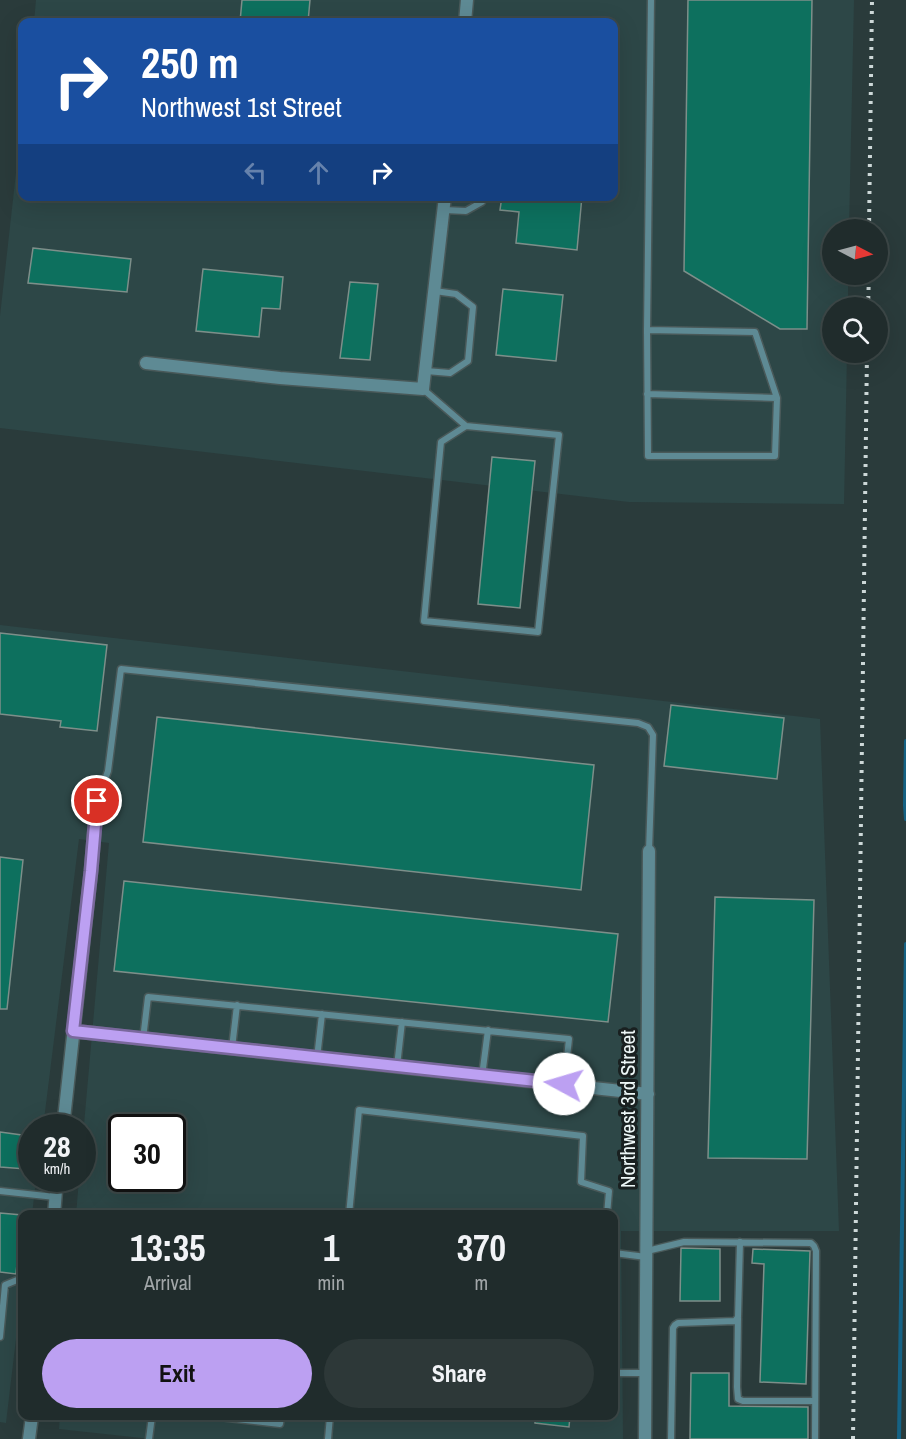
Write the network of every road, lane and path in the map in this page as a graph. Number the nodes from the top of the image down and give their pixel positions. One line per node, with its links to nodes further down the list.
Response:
1 (467, 0): 3 (street)
2 (651, 0): 8 (lane)
3 (465, 18)
4 (445, 201): 6 (street)
5 (482, 201): 6 (lane)
6 (444, 210): 7 (street)
7 (435, 291): 10 (street); 10 (lane)
8 (647, 330): 12 (lane); 13 (lane)
9 (146, 363): 11 (street)
10 (426, 371): 11 (street)
11 (423, 389): 14 (lane)
12 (646, 394): 13 (lane); 13 (lane)
13 (777, 398)
14 (466, 426): 14 (lane)
15 (97, 801): 16 (lane); 21 (street)
16 (649, 851): 28 (street, Northwest 3rd Street)
17 (237, 1005): 18 (lane); 22 (lane); 23 (lane)
18 (322, 1014): 19 (lane); 24 (lane)
19 (402, 1022): 20 (lane); 25 (lane)
20 (488, 1030): 26 (lane); 27 (lane)
21 (73, 1031): 22 (street); 29 (street)
22 (143, 1039): 23 (street)
23 (232, 1048): 24 (street)
24 (317, 1058): 25 (street)
25 (397, 1066): 26 (street)
26 (482, 1076): 27 (street)
27 (564, 1084): 28 (street)
28 (648, 1094): 38 (street, Northwest 3rd Street)
29 (64, 1114)
30 (0, 1191): 32 (lane)
31 (56, 1192): 32 (street)
32 (56, 1197): 33 (street)
33 (55, 1210)
34 (350, 1210): 35 (lane)
35 (607, 1210)
36 (740, 1242): 38 (lane); 40 (lane); 44 (lane)
37 (618, 1254): 38 (lane)
38 (647, 1254): 43 (street, Northwest 3rd Street)
39 (18, 1280): 41 (lane)
40 (738, 1317): 44 (lane); 54 (lane)
41 (0, 1337)
42 (618, 1373): 43 (lane)
43 (646, 1373): 53 (street, Northwest 3rd Street)
44 (815, 1401): 55 (lane)
45 (31, 1420): 50 (street)
46 (151, 1420): 51 (lane)
47 (245, 1420): 48 (lane)
48 (280, 1420)
49 (330, 1420): 52 (lane)
50 (29, 1439)
51 (149, 1439)
52 (328, 1439)
53 (645, 1439)
54 (671, 1439)
55 (815, 1439)

